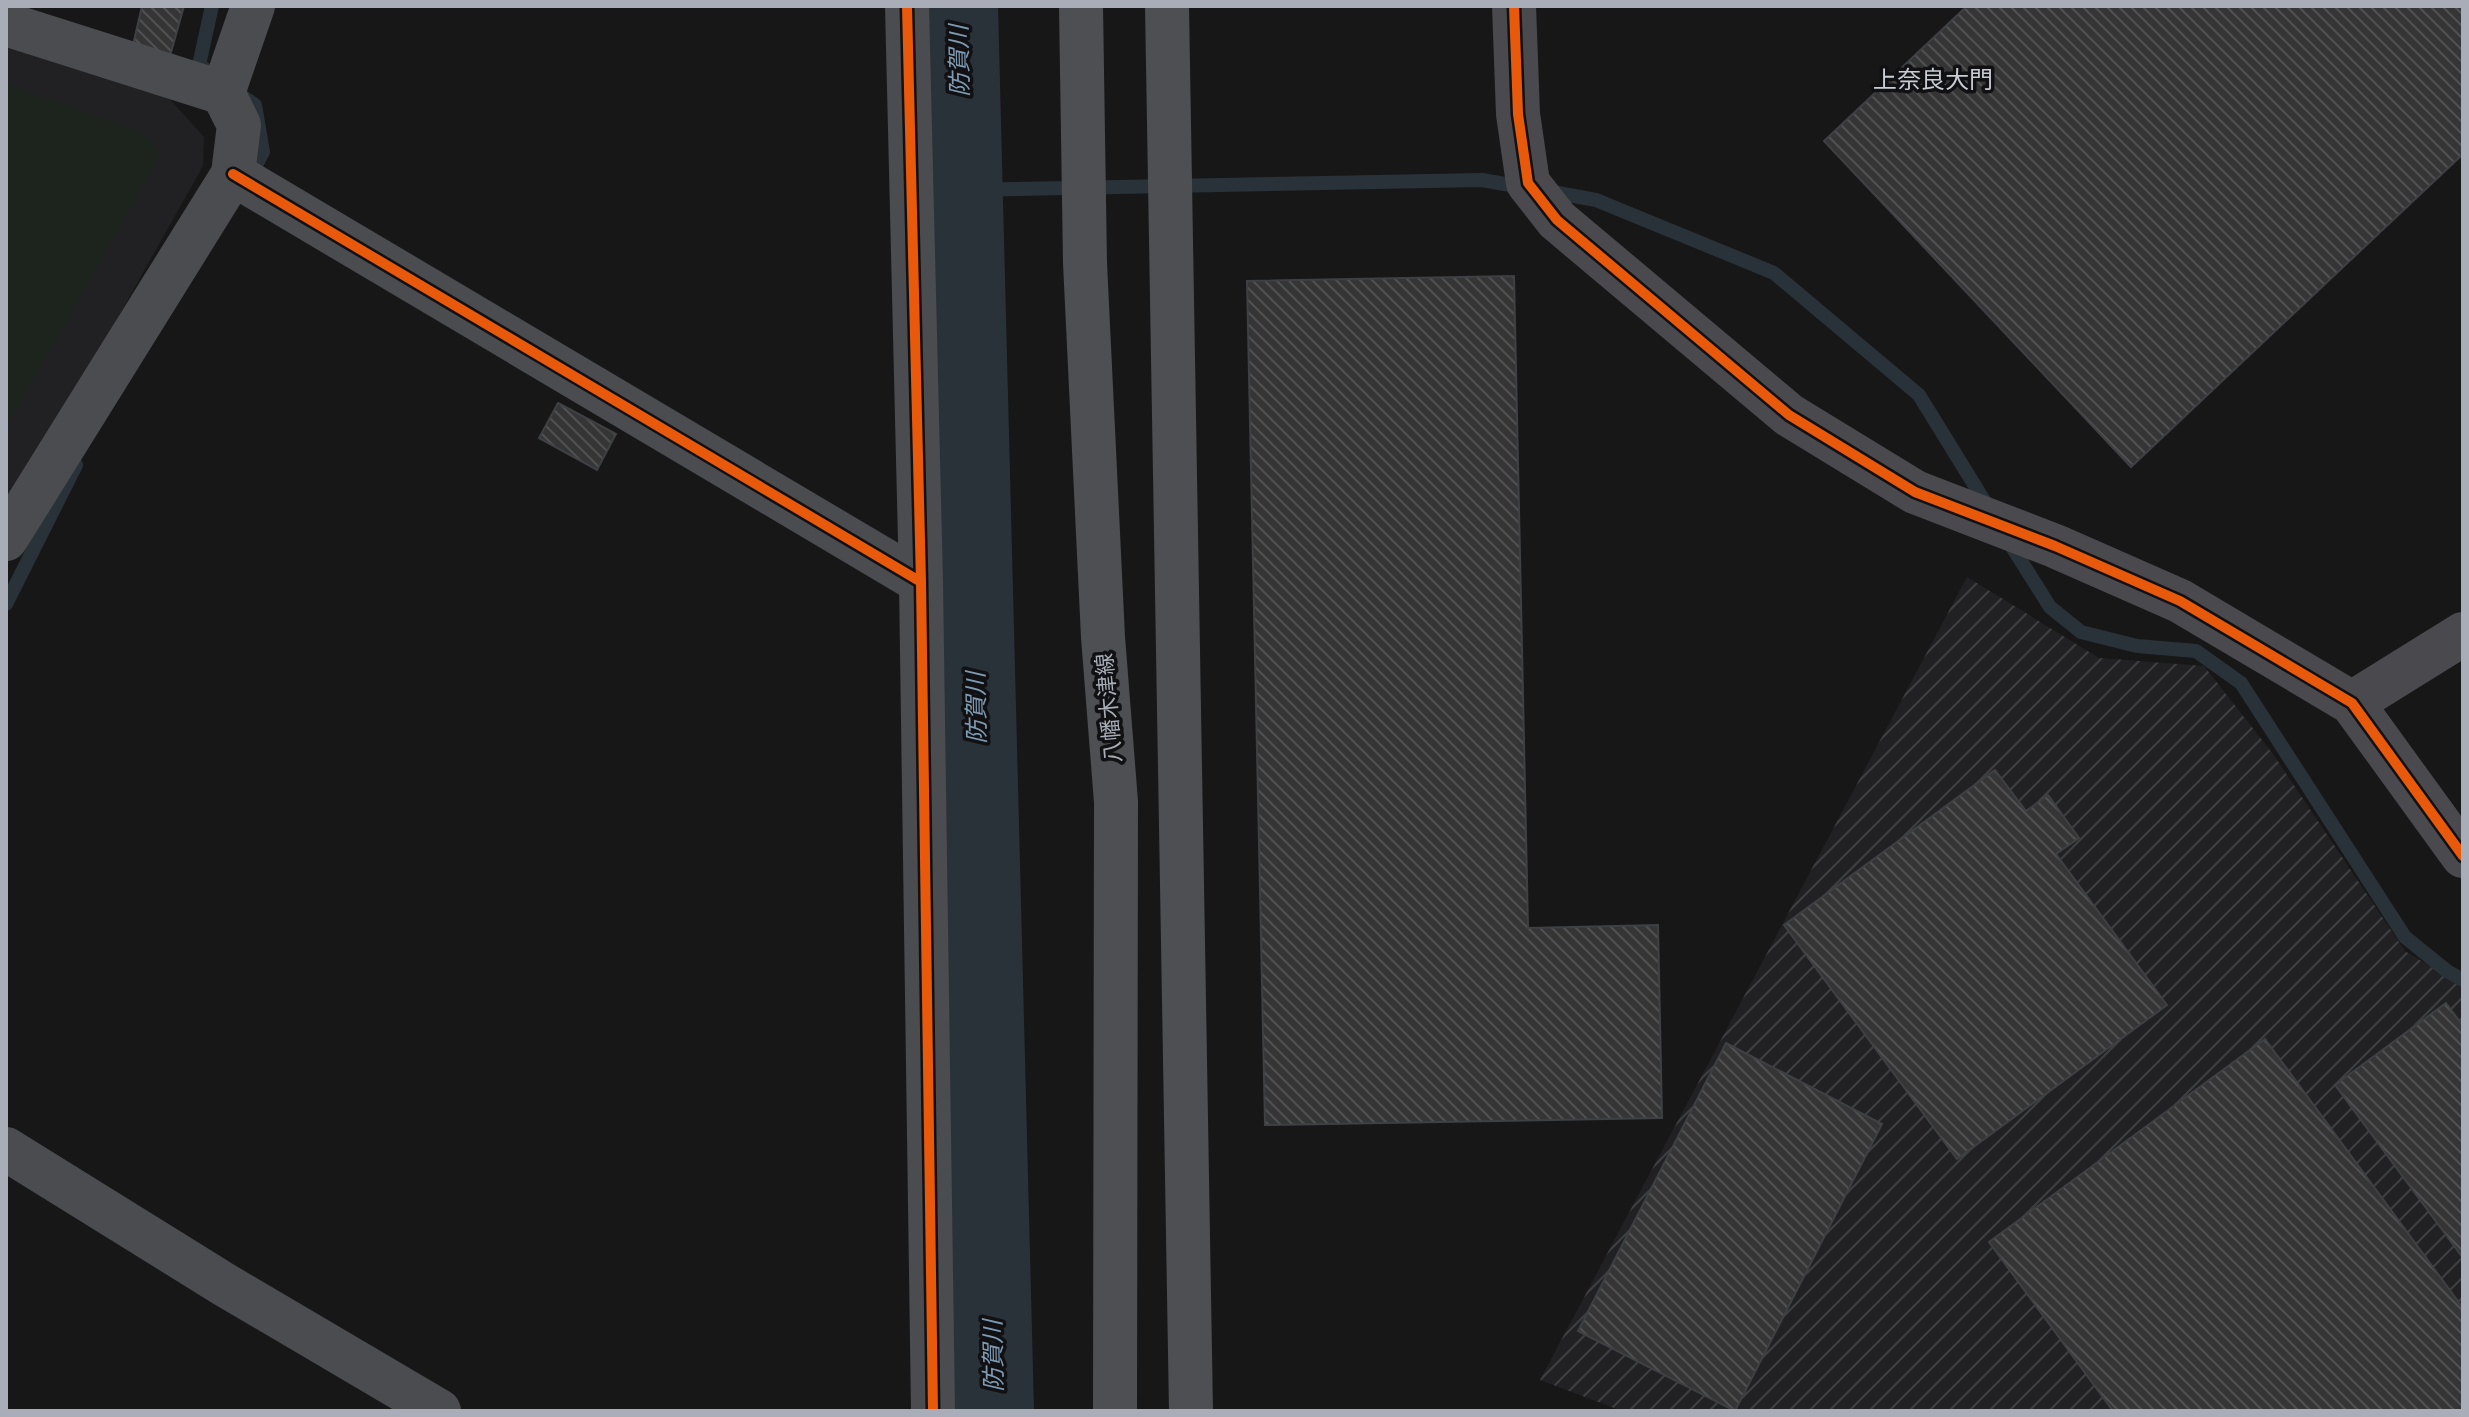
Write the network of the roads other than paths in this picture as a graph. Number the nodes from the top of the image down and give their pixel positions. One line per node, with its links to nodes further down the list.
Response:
1 (253, 6): 7 (street)
2 (907, 6): 10 (street)
3 (1081, 6): 17 (main road, 八幡木津線)
4 (1167, 6): 18 (main road)
5 (1514, 6): 12 (street)
6 (6, 24): 7 (street)
7 (223, 93): 8 (street)
8 (233, 174): 9 (street); 10 (street)
9 (6, 539)
10 (921, 582): 16 (street)
11 (2463, 634): 12 (street)
12 (2352, 703): 13 (street)
13 (2463, 856)
14 (6, 1149): 15 (street)
15 (439, 1411)
16 (933, 1411)
17 (1115, 1411)
18 (1191, 1411)

